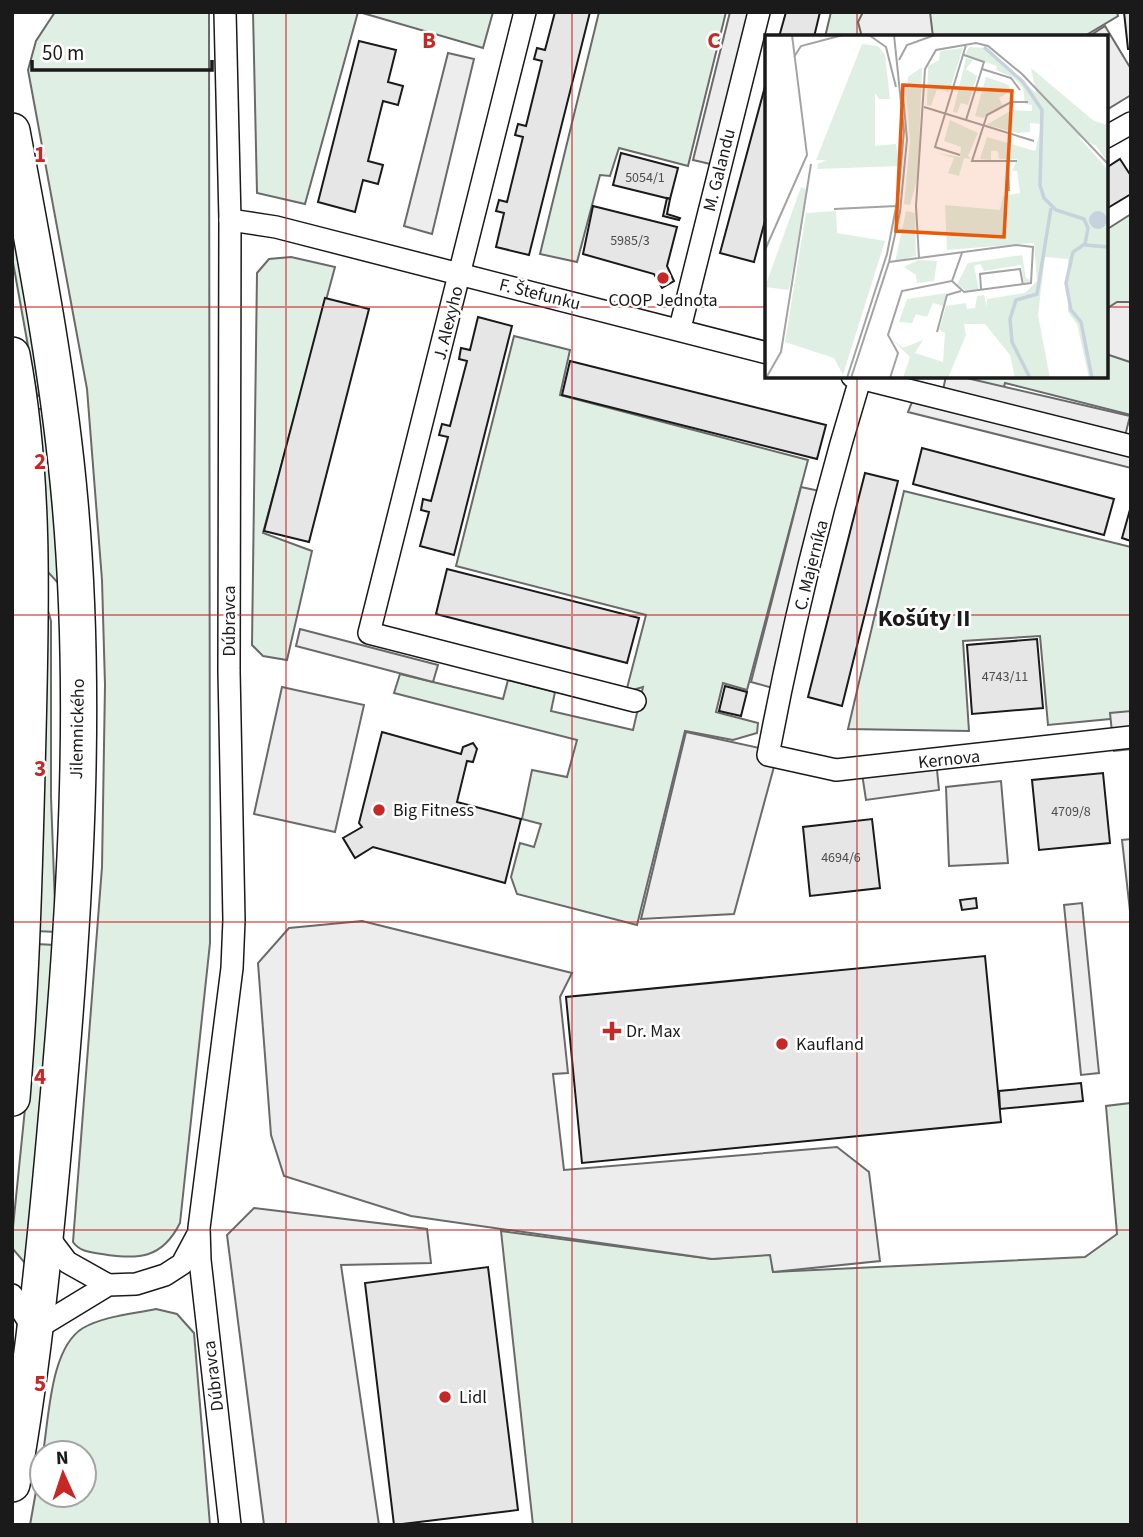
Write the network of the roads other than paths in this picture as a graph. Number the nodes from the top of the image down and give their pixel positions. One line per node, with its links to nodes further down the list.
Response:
1 (225, 12): 7 (street, Dúbravca)
2 (525, 12): 8 (street, J. Alexyho)
3 (758, 12): 9 (street, M. Galandu)
4 (1131, 123): 6 (street)
5 (12, 131): 20 (main road, Jilemnického)
6 (1108, 136)
7 (230, 220): 8 (street, F. Štefunku); 19 (street, Dúbravca)
8 (460, 274): 9 (street, F. Štefunku); 15 (street, J. Alexyho)
9 (680, 328): 10 (street, F. Štefunku)
10 (765, 351)
11 (12, 355): 18 (main road)
12 (858, 378): 17 (street, C. Majerníka)
13 (862, 378): 14 (street)
14 (1131, 446)
15 (635, 701)
16 (1131, 737): 17 (street, Kernova)
17 (768, 755)
18 (12, 1098)
19 (200, 1228): 21 (street, Dúbravca); 25 (street, Dúbravca)
20 (46, 1234): 21 (street); 23 (main road, Jilemnického)
21 (108, 1285): 23 (street, Dúbravca)
22 (12, 1296): 23 (street)
23 (34, 1330): 24 (main road, Jilemnického)
24 (12, 1484)
25 (230, 1525)

